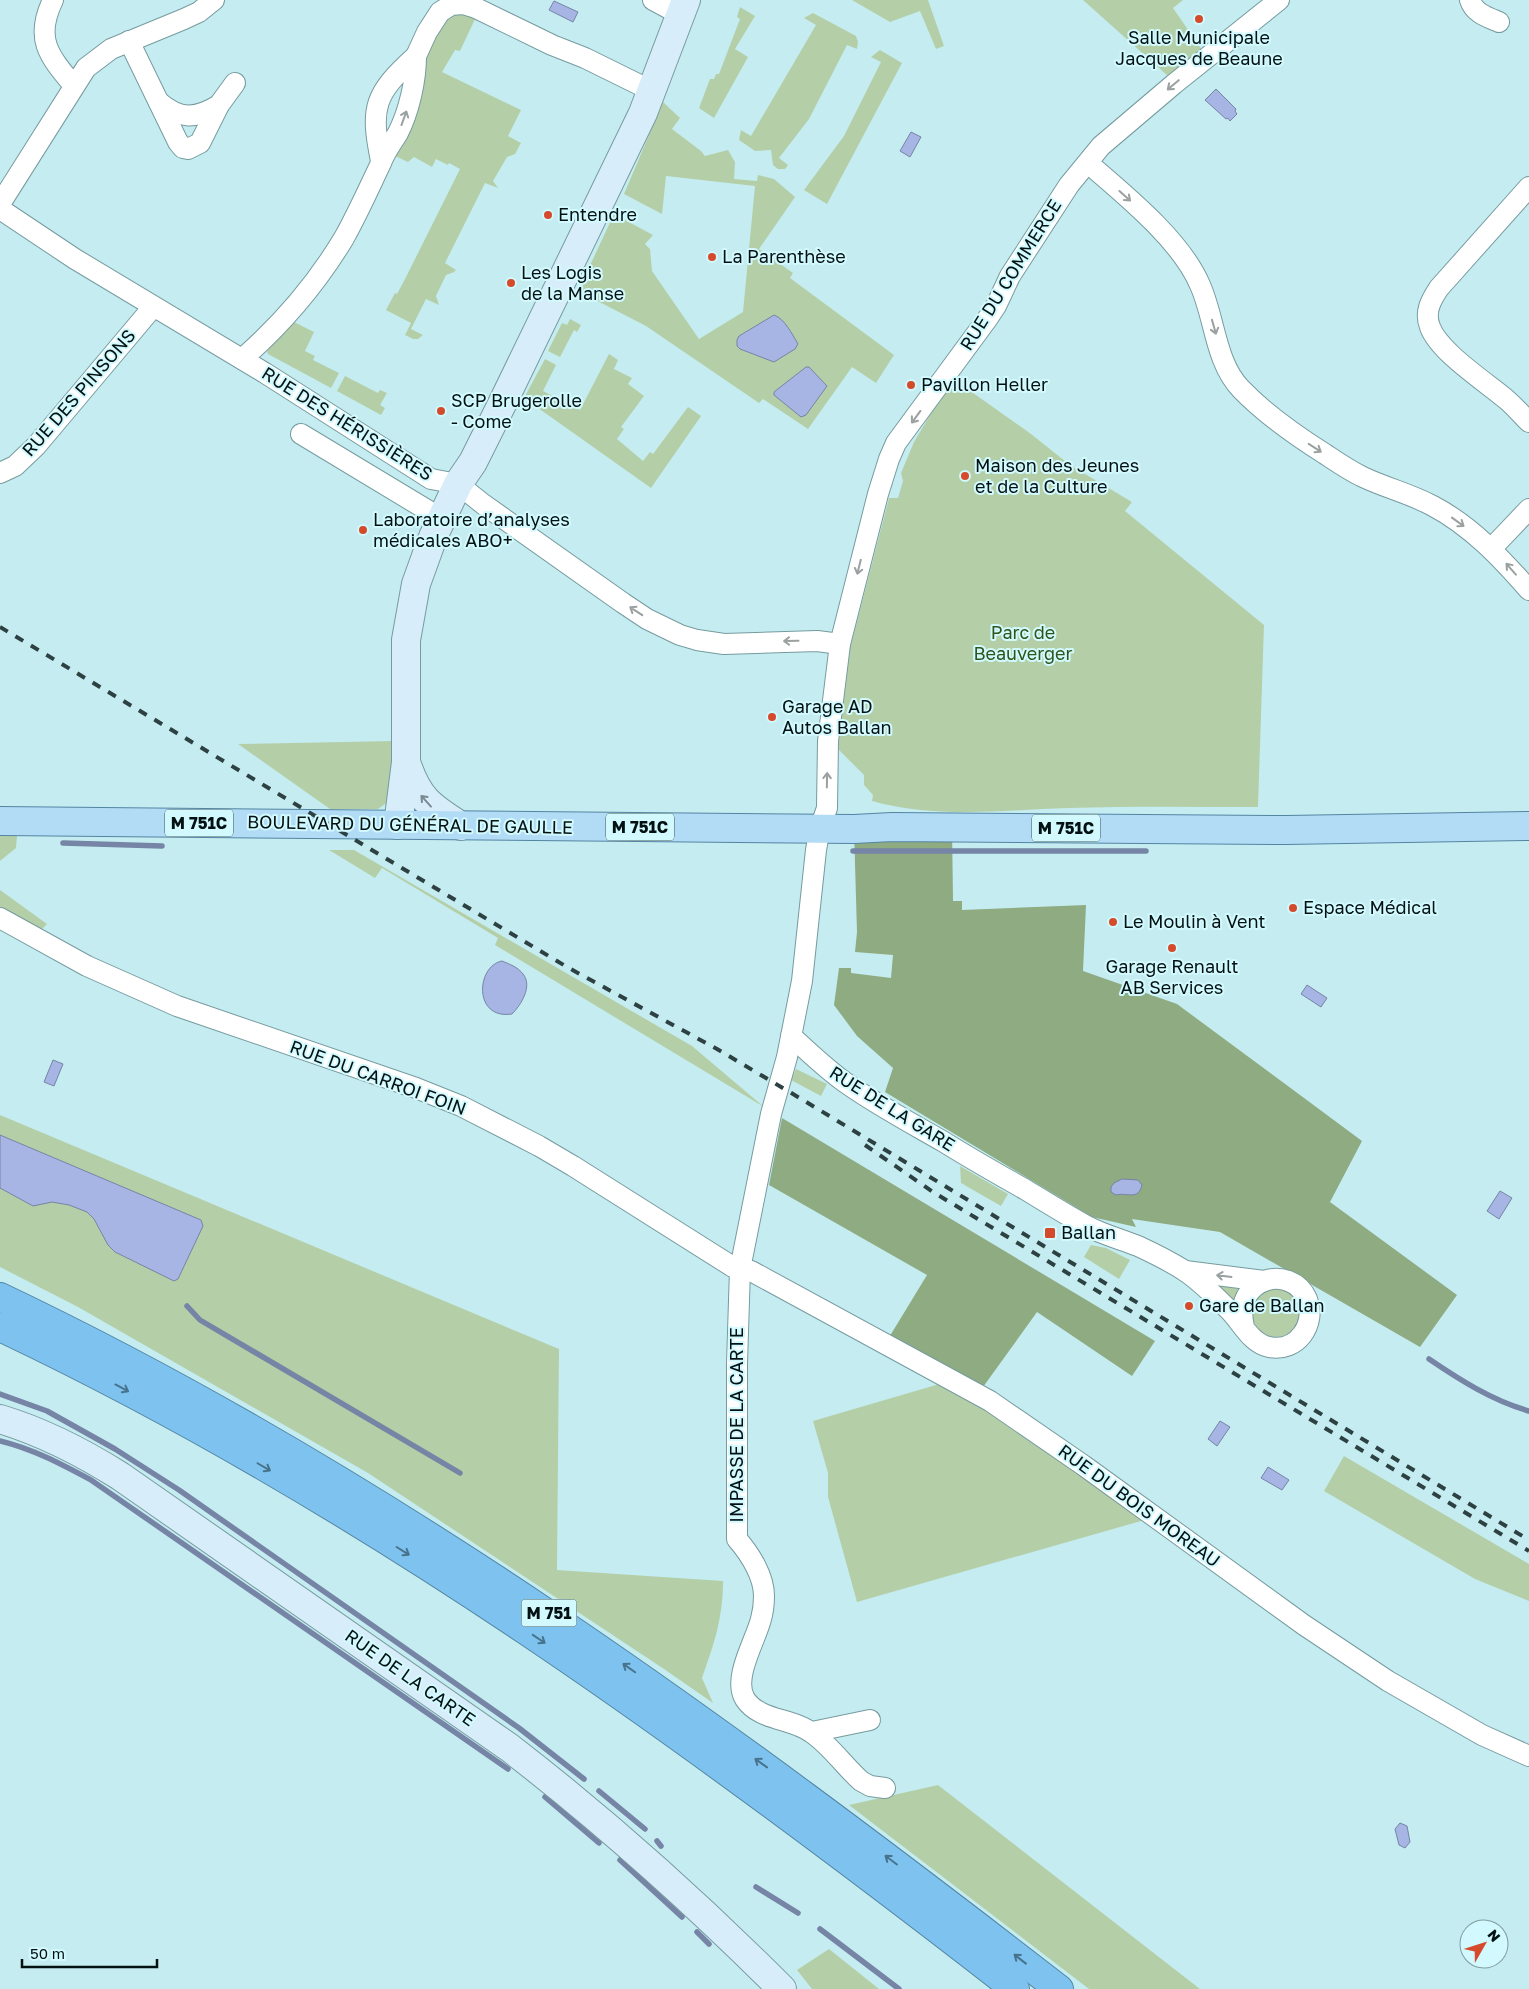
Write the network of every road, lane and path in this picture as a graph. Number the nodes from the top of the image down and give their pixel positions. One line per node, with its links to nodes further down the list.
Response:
1 (53, 0): 11 (street)
2 (214, 0): 8 (street)
3 (653, 0): 6 (street)
4 (1279, 0): 16 (street, RUE DU COMMERCE, one-way to 16)
5 (1470, 0): 7 (street)
6 (684, 8): 12 (street)
7 (1499, 22)
8 (129, 41): 11 (street); 13 (street)
9 (416, 56): 12 (street); 15 (street, one-way to 9); 15 (street)
10 (235, 83): 14 (street)
11 (74, 86): 18 (street)
12 (652, 91): 25 (street)
13 (159, 102): 14 (street); 14 (street)
14 (219, 104)
15 (381, 161): 21 (street)
16 (1088, 163): 28 (street, one-way to 28); 30 (street, RUE DU COMMERCE, one-way to 30)
17 (1529, 187): 22 (street)
18 (0, 204)
19 (0, 209): 20 (street, RUE DES HÉRISSIÈRES)
20 (153, 307): 21 (street, RUE DES HÉRISSIÈRES); 24 (street, RUE DES PINSONS)
21 (242, 359): 25 (street, RUE DES HÉRISSIÈRES)
22 (1529, 422)
23 (300, 434): 27 (street)
24 (0, 473)
25 (458, 484): 27 (street); 30 (street, RUE DES HÉRISSIÈRES, one-way to 25)
26 (1529, 508): 28 (street)
27 (442, 519): 31 (street)
28 (1491, 549): 29 (street, one-way to 28)
29 (1529, 590)
30 (840, 644): 36 (street, RUE DU COMMERCE, one-way to 30)
31 (406, 762): 33 (street); 34 (street, one-way to 31)
32 (0, 821): 33 (main road, BOULEVARD DU GÉNÉRAL DE GAULLE / M 751C)
33 (398, 825): 34 (main road, BOULEVARD DU GÉNÉRAL DE GAULLE / M 751C)
34 (461, 826): 36 (main road, BOULEVARD DU GÉNÉRAL DE GAULLE / M 751C)
35 (1529, 826): 37 (main road, M 751C)
36 (820, 828): 37 (main road, M 751C); 40 (street)
37 (1313, 830): 38 (main road, M 751C)
38 (1529, 841)
39 (0, 918): 41 (street, RUE DU CARROI FOIN)
40 (791, 1036): 41 (street, IMPASSE DE LA CARTE); 42 (street, RUE DE LA GARE)
41 (740, 1269): 53 (street, IMPASSE DE LA CARTE); 54 (street, RUE DU BOIS MOREAU)
42 (1185, 1271): 43 (street, RUE DE LA GARE, one-way to 42); 48 (street, RUE DE LA GARE)
43 (1264, 1281): 48 (street); 48 (street, RUE DE LA GARE)
44 (0, 1292): 46 (highway)
45 (0, 1297): 46 (highway, M 751)
46 (30, 1312): 58 (highway, M 751, one-way to 46)
47 (0, 1327): 50 (highway, M 751)
48 (1244, 1327)
49 (0, 1342): 50 (highway)
50 (86, 1370): 57 (highway, M 751, one-way to 57)
51 (0, 1419): 56 (street, RUE DE LA CARTE)
52 (870, 1720): 53 (street)
53 (812, 1732): 55 (street, IMPASSE DE LA CARTE)
54 (1529, 1756)
55 (884, 1782)
56 (782, 1989)
57 (1014, 1989)
58 (1059, 1989)

